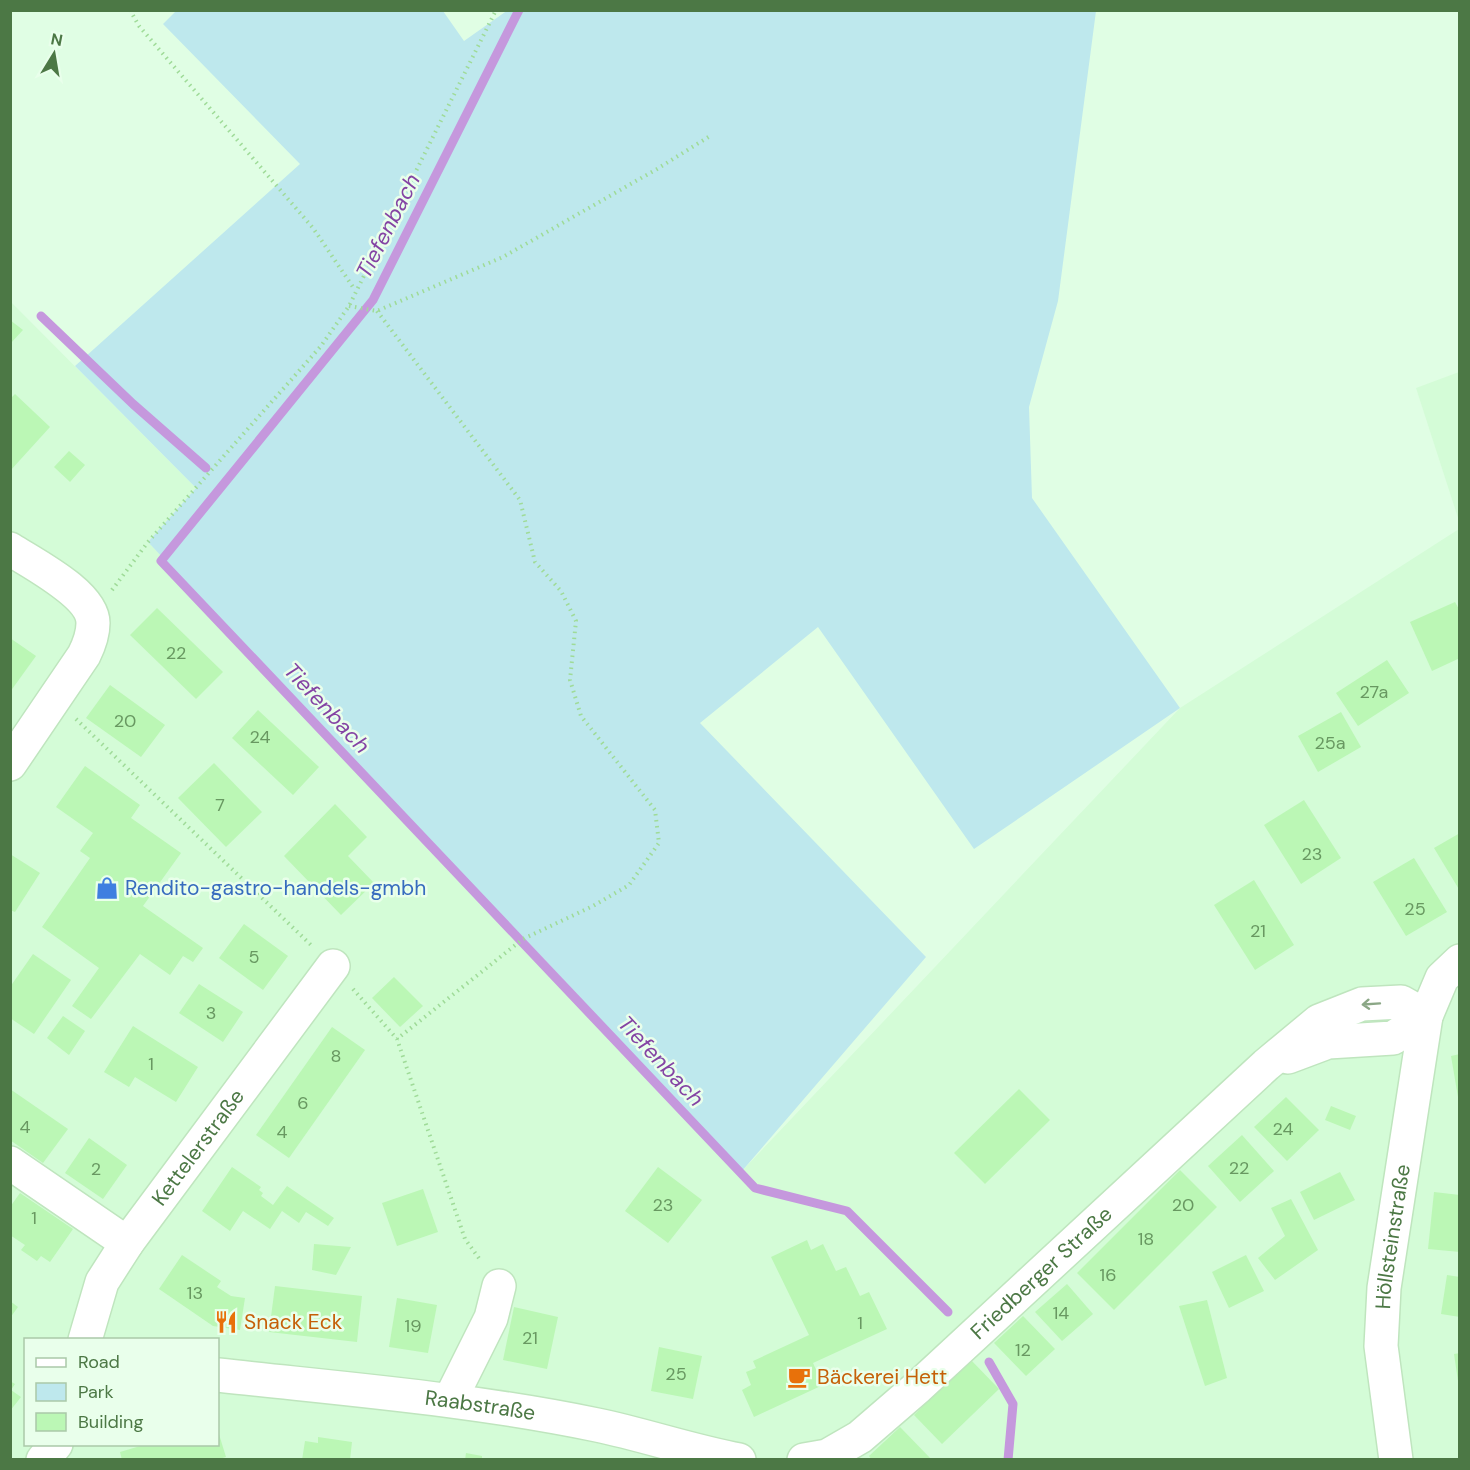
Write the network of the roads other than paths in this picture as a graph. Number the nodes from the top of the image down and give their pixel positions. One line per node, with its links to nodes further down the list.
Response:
1 (10, 549): 2 (street)
2 (10, 764)
3 (1460, 961): 5 (street)
4 (333, 966): 7 (street, Kettelerstraße)
5 (1426, 1016): 14 (street, Friedberger Straße); 17 (street, Höllsteinstraße)
6 (10, 1162): 7 (street)
7 (127, 1243): 9 (street, Kettelerstraße)
8 (499, 1286): 11 (street)
9 (86, 1338)
10 (219, 1375): 11 (street, Raabstraße)
11 (450, 1400): 13 (street, Raabstraße)
12 (54, 1446): 15 (street)
13 (707, 1456): 16 (street, Raabstraße)
14 (818, 1458)
15 (43, 1460)
16 (739, 1460)
17 (1396, 1460)

